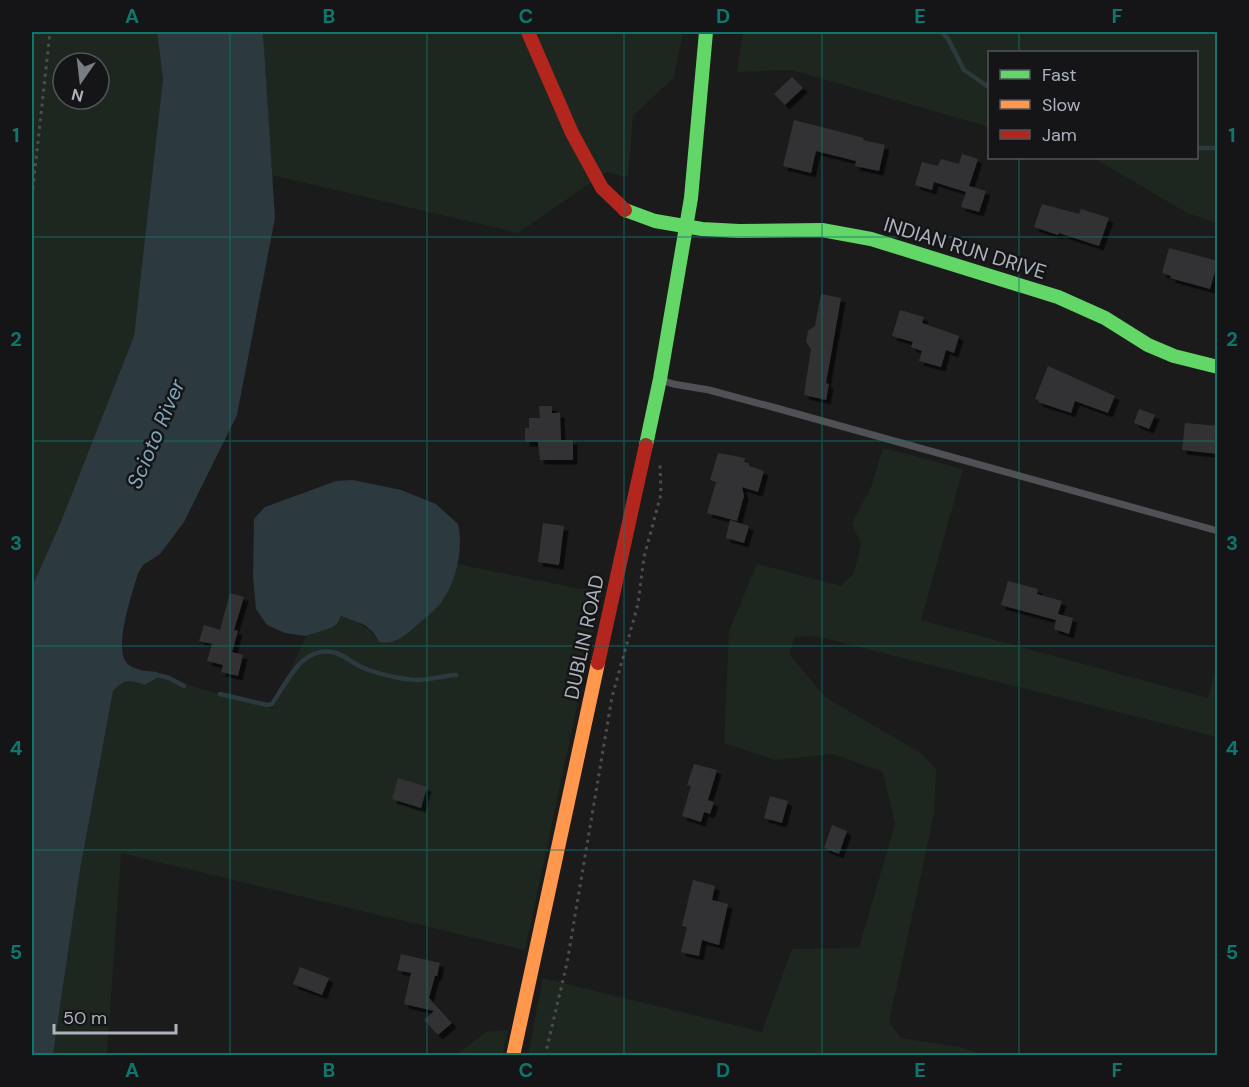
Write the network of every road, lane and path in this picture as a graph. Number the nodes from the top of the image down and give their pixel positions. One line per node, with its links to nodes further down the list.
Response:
1 (50, 32): 4 (path)
2 (528, 32): 5 (main road, INDIAN RUN DRIVE)
3 (705, 32): 5 (main road, DUBLIN ROAD)
4 (32, 196)
5 (687, 226): 6 (main road, INDIAN RUN DRIVE); 7 (main road, DUBLIN ROAD)
6 (1218, 367)
7 (660, 379): 8 (lane); 9 (main road, DUBLIN ROAD)
8 (1218, 531)
9 (513, 1056)

